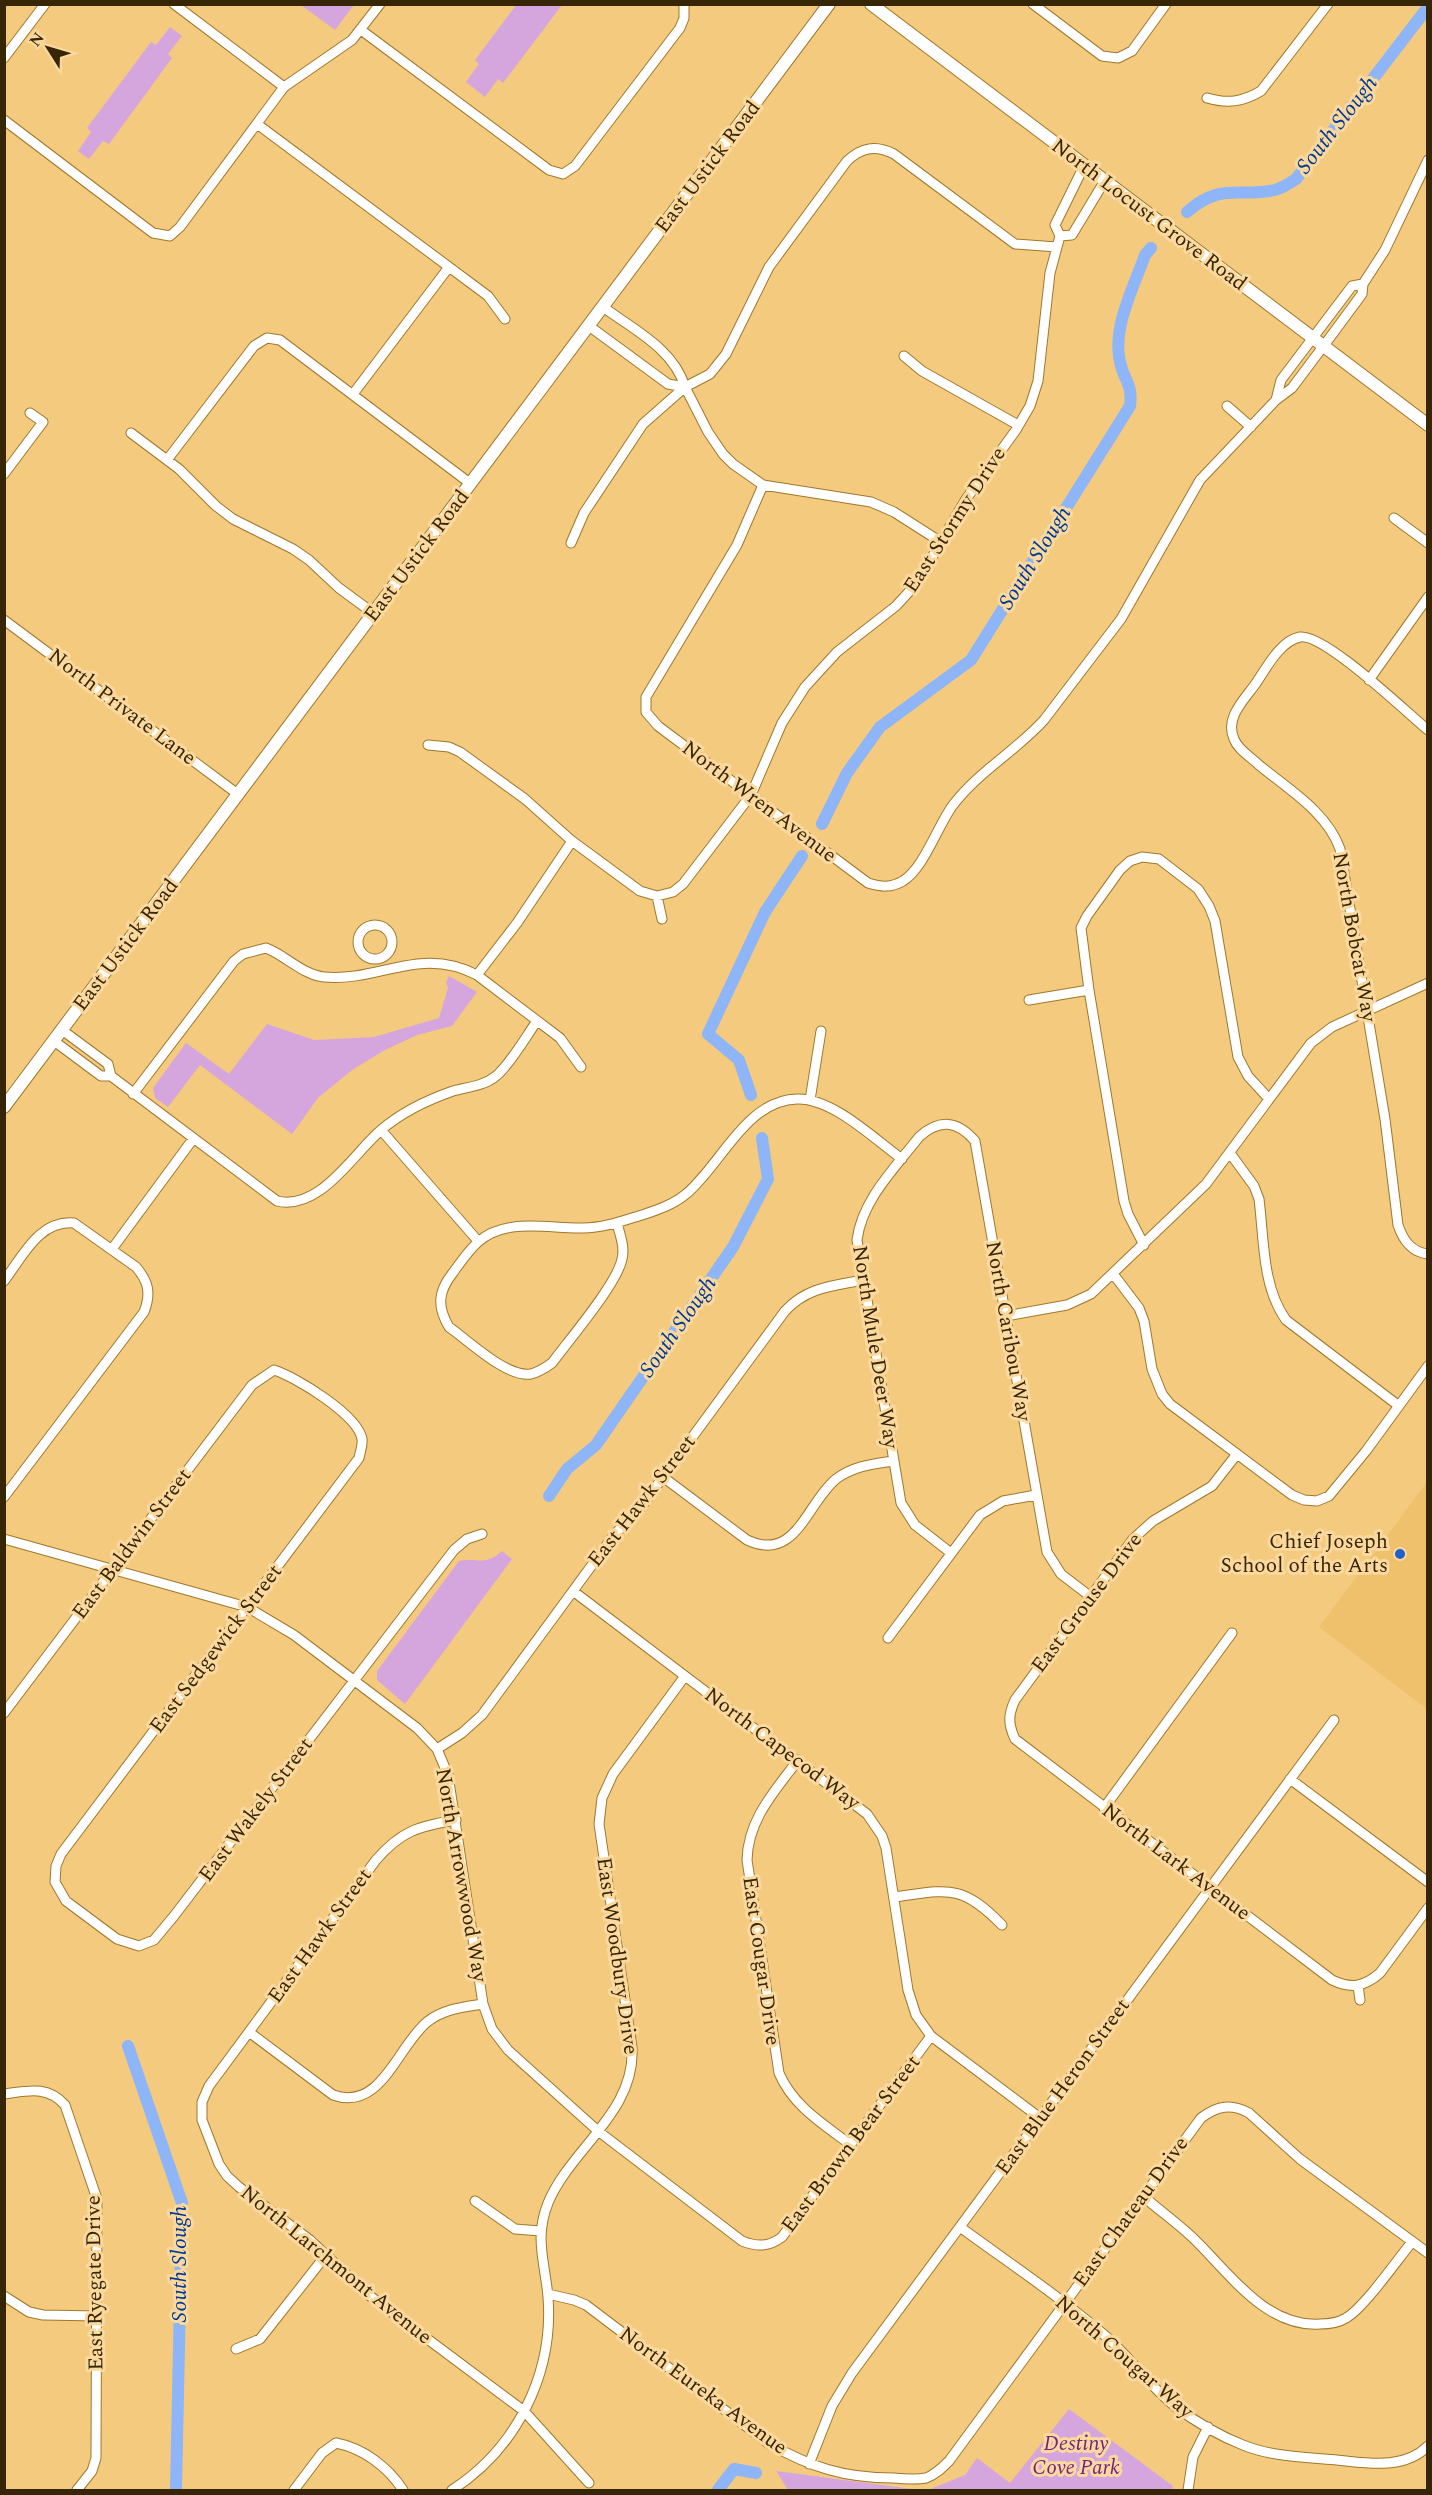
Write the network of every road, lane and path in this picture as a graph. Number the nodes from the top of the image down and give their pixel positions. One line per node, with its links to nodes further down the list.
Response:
1 (45, 4): 11 (street)
2 (174, 4): 12 (street)
3 (380, 4): 10 (street)
4 (829, 4): 23 (main road, East Ustick Road)
5 (871, 4): 17 (main road, North Locust Grove Road)
6 (1033, 4): 7 (street)
7 (1166, 4)
8 (1328, 4): 13 (street)
9 (685, 8): 10 (street)
10 (361, 30): 12 (street)
11 (4, 58)
12 (284, 87): 15 (street)
13 (1207, 98)
14 (4, 120): 15 (street)
15 (257, 124): 21 (street)
16 (1428, 160): 22 (street)
17 (1084, 166): 18 (main road, North Locust Grove Road); 19 (street, East Stormy Drive)
18 (1104, 182): 19 (street); 26 (main road, North Locust Grove Road)
19 (1060, 236): 20 (street, East Stormy Drive)
20 (1057, 247): 29 (street); 34 (street, East Stormy Drive)
21 (449, 267): 24 (street); 30 (street)
22 (1363, 284): 26 (street); 27 (street)
23 (603, 307): 25 (main road, East Ustick Road); 29 (street)
24 (505, 319)
25 (589, 326): 29 (street); 40 (main road, East Ustick Road)
26 (1312, 339): 27 (main road, North Locust Grove Road); 31 (street)
27 (1323, 347): 31 (street); 35 (main road, North Locust Grove Road)
28 (904, 356): 34 (street)
29 (685, 387): 41 (street); 44 (street)
30 (353, 394): 38 (street); 40 (street)
31 (1276, 400): 36 (street)
32 (1227, 406): 36 (street)
33 (30, 413): 39 (street)
34 (1018, 425): 43 (street, East Stormy Drive)
35 (1428, 425)
36 (1251, 427): 53 (street, North Wren Avenue)
37 (131, 433): 38 (street)
38 (167, 460): 47 (street)
39 (4, 474)
40 (471, 484): 47 (main road, East Ustick Road)
41 (763, 485): 43 (street); 53 (street, North Wren Avenue)
42 (1394, 518): 45 (street)
43 (940, 542): 53 (street, East Stormy Drive)
44 (571, 543)
45 (1428, 543)
46 (1428, 597): 49 (street)
47 (373, 613): 52 (main road, East Ustick Road)
48 (4, 620): 52 (street, North Private Lane)
49 (1370, 680): 50 (street); 63 (street, North Bobcat Way)
50 (1428, 730)
51 (428, 745): 54 (street)
52 (238, 795): 65 (main road, East Ustick Road)
53 (750, 795): 55 (street, East Stormy Drive)
54 (572, 841): 55 (street); 59 (street)
55 (657, 896): 56 (street)
56 (662, 919)
57 (377, 960): 58 (street)
58 (380, 971): 59 (street); 70 (street)
59 (477, 975): 64 (street)
60 (1428, 983): 63 (street)
61 (1089, 990): 62 (street); 71 (street); 80 (street)
62 (1029, 1000)
63 (1367, 1011): 71 (street); 82 (street, North Bobcat Way)
64 (537, 1021): 68 (street); 74 (street)
65 (62, 1030): 67 (main road, East Ustick Road); 69 (street)
66 (821, 1031): 72 (street)
67 (54, 1041): 69 (street); 73 (main road, East Ustick Road)
68 (580, 1067)
69 (111, 1076): 70 (street)
70 (134, 1094): 75 (street)
71 (1269, 1099): 76 (street)
72 (810, 1100): 77 (street); 78 (street)
73 (4, 1107)
74 (381, 1130): 75 (street); 79 (street)
75 (194, 1139): 81 (street)
76 (1230, 1153): 80 (street); 88 (street)
77 (902, 1159): 84 (street, North Mule Deer Way); 86 (street, North Caribou Way)
78 (617, 1223): 79 (street); 79 (street)
79 (478, 1241)
80 (1144, 1245): 83 (street)
81 (112, 1249): 85 (street); 94 (street)
82 (1428, 1254)
83 (1114, 1275): 86 (street); 90 (street)
84 (863, 1280): 91 (street, North Mule Deer Way); 92 (street, East Hawk Street)
85 (4, 1281)
86 (1006, 1316): 93 (street, North Caribou Way)
87 (1428, 1366): 88 (street)
88 (1399, 1406): 90 (street)
89 (357, 1427): 98 (street, East Baldwin Street); 101 (street, East Sedgewick Street)
90 (1237, 1454): 100 (street, East Grouse Drive)
91 (893, 1461): 92 (street); 97 (street, North Mule Deer Way)
92 (663, 1477): 99 (street, East Hawk Street)
93 (1036, 1495): 97 (street); 100 (street, North Caribou Way)
94 (4, 1497)
95 (482, 1534): 105 (street, East Wakely Street)
96 (4, 1539): 98 (street, North Arrowwood Way)
97 (951, 1553): 103 (street)
98 (112, 1571): 101 (street, North Arrowwood Way); 106 (street, East Baldwin Street)
99 (573, 1591): 104 (street, North Capecod Way); 109 (street, East Hawk Street)
100 (1091, 1596): 107 (street, East Grouse Drive)
101 (247, 1607): 105 (street, North Arrowwood Way); 119 (street, East Sedgewick Street)
102 (1232, 1633): 112 (street)
103 (888, 1638)
104 (685, 1676): 110 (street, North Capecod Way); 128 (street, East Woodbury Drive)
105 (356, 1680): 109 (street, North Arrowwood Way); 119 (street, East Wakely Street)
106 (4, 1713)
107 (1009, 1720): 112 (street, North Lark Avenue)
108 (1334, 1720): 111 (street, East Blue Heron Street)
109 (437, 1749): 113 (street, North Arrowwood Way)
110 (798, 1760): 116 (street, North Capecod Way); 129 (street, East Cougar Drive)
111 (1290, 1779): 114 (street); 115 (street, East Blue Heron Street)
112 (1104, 1808): 115 (street, North Lark Avenue)
113 (456, 1820): 122 (street, North Arrowwood Way); 123 (street, East Hawk Street)
114 (1428, 1882)
115 (1210, 1888): 120 (street, North Lark Avenue); 127 (street, East Blue Heron Street)
116 (894, 1897): 118 (street); 124 (street, North Capecod Way)
117 (1428, 1908): 120 (street)
118 (1002, 1925)
119 (154, 1940)
120 (1358, 1986): 121 (street)
121 (1360, 2000)
122 (483, 2004): 123 (street); 128 (street, North Arrowwood Way)
123 (249, 2032): 125 (street, East Hawk Street)
124 (932, 2036): 127 (street, North Capecod Way); 129 (street, East Brown Bear Street)
125 (209, 2086): 137 (street, North Larchmont Avenue)
126 (4, 2094): 141 (street, East Ryegate Drive)
127 (1040, 2118): 132 (street, East Blue Heron Street)
128 (598, 2131): 133 (street, East Woodbury Drive); 135 (street, North Arrowwood Way)
129 (851, 2145): 135 (street, East Brown Bear Street)
130 (1143, 2196): 134 (street); 134 (street, East Chateau Drive); 140 (street, East Chateau Drive)
131 (476, 2201): 133 (street)
132 (960, 2227): 140 (street, North Cougar Way); 146 (street, East Blue Heron Street)
133 (540, 2231): 138 (street, East Woodbury Drive)
134 (1412, 2242): 136 (street)
135 (765, 2246)
136 (1428, 2253)
137 (326, 2254): 142 (street); 143 (street, North Larchmont Avenue)
138 (548, 2294): 143 (street, East Woodbury Drive); 146 (street, North Eureka Avenue)
139 (4, 2296): 141 (street)
140 (1064, 2303): 144 (street, North Cougar Way); 147 (street, East Chateau Drive)
141 (98, 2316): 149 (street, East Ryegate Drive)
142 (236, 2349)
143 (524, 2411): 148 (street, North Larchmont Avenue); 152 (street, East Woodbury Drive)
144 (1208, 2427): 145 (street, North Cougar Way); 153 (street)
145 (1428, 2446)
146 (809, 2464): 147 (street, North Eureka Avenue)
147 (935, 2474)
148 (589, 2483)
149 (77, 2490)
150 (294, 2490): 151 (street)
151 (403, 2490)
152 (452, 2490)
153 (1188, 2490)

